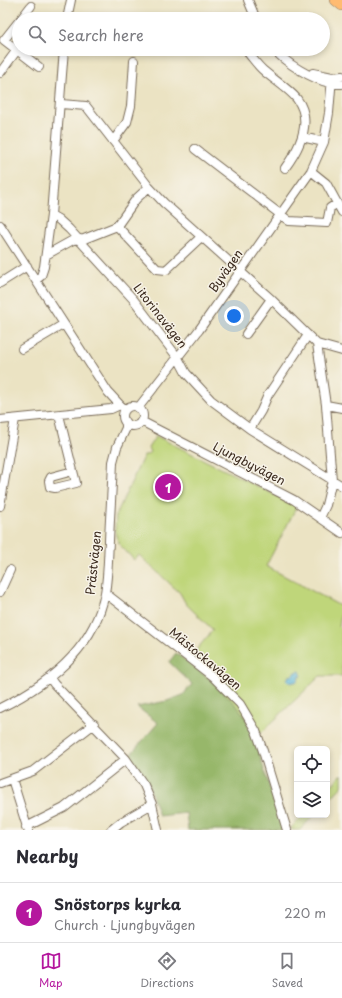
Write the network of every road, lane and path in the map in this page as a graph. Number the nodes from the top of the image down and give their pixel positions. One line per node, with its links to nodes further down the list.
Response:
1 (71, 0): 7 (street)
2 (248, 0): 8 (street)
3 (336, 0): 4 (highway)
4 (342, 5)
5 (31, 6): 6 (street)
6 (26, 12)
7 (68, 12)
8 (253, 12)
9 (12, 30): 10 (street)
10 (12, 46)
11 (13, 56): 18 (street)
12 (25, 56): 17 (street)
13 (63, 56): 22 (street)
14 (251, 56): 23 (street)
15 (282, 56): 20 (street)
16 (134, 61): 24 (street)
17 (39, 67)
18 (0, 73)
19 (342, 76): 20 (street)
20 (331, 80): 21 (street); 25 (street, Byvägen)
21 (342, 84)
22 (60, 104): 24 (street); 32 (street)
23 (302, 137): 25 (street); 27 (street)
24 (113, 141): 29 (street)
25 (324, 142): 28 (street, Byvägen)
26 (195, 149): 33 (street)
27 (285, 168)
28 (311, 171): 30 (street); 33 (street, Byvägen)
29 (150, 187): 35 (street); 36 (street)
30 (336, 204): 31 (street); 33 (street)
31 (342, 212)
32 (51, 215): 37 (street, Litorinavägen); 38 (street)
33 (281, 215): 40 (street, Byvägen)
34 (0, 225): 39 (street)
35 (118, 226): 36 (street); 37 (street)
36 (201, 237): 40 (street)
37 (79, 239): 38 (street); 50 (street, Litorinavägen)
38 (46, 255): 41 (street)
39 (26, 266): 41 (street); 42 (street)
40 (241, 272): 43 (street); 50 (street, Byvägen)
41 (36, 280): 44 (street)
42 (0, 284)
43 (271, 299): 45 (street); 46 (street)
44 (64, 324): 48 (street); 52 (street)
45 (246, 334)
46 (308, 335): 47 (street); 60 (street)
47 (317, 344): 49 (street); 51 (street)
48 (22, 349)
49 (342, 351)
50 (178, 358): 53 (street, Byvägen); 60 (street, Litorinavägen)
51 (326, 405): 54 (street); 62 (street)
52 (122, 407): 53 (street); 55 (street); 59 (street)
53 (138, 408): 58 (street)
54 (342, 408)
55 (59, 415): 56 (street); 61 (street)
56 (15, 419): 57 (street); 64 (street)
57 (0, 420)
58 (142, 421): 59 (street); 65 (street, Ljungbyvägen)
59 (126, 424): 69 (street, Prästvägen)
60 (250, 429): 62 (street, Litorinavägen)
61 (73, 471)
62 (332, 480): 63 (street, Litorinavägen); 65 (street)
63 (342, 486)
64 (0, 506)
65 (320, 518): 66 (street, Ljungbyvägen)
66 (342, 533)
67 (10, 570): 68 (street)
68 (0, 592)
69 (105, 593): 70 (street, Prästvägen); 80 (street, Mästockavägen)
70 (50, 678): 71 (street, Prästvägen); 72 (street)
71 (0, 708)
72 (94, 724): 73 (street); 74 (street)
73 (126, 759): 76 (street); 77 (street)
74 (12, 779): 75 (street); 77 (street)
75 (0, 783)
76 (152, 804): 78 (street); 79 (street)
77 (27, 828)
78 (111, 830)
79 (158, 830)
80 (287, 830)

